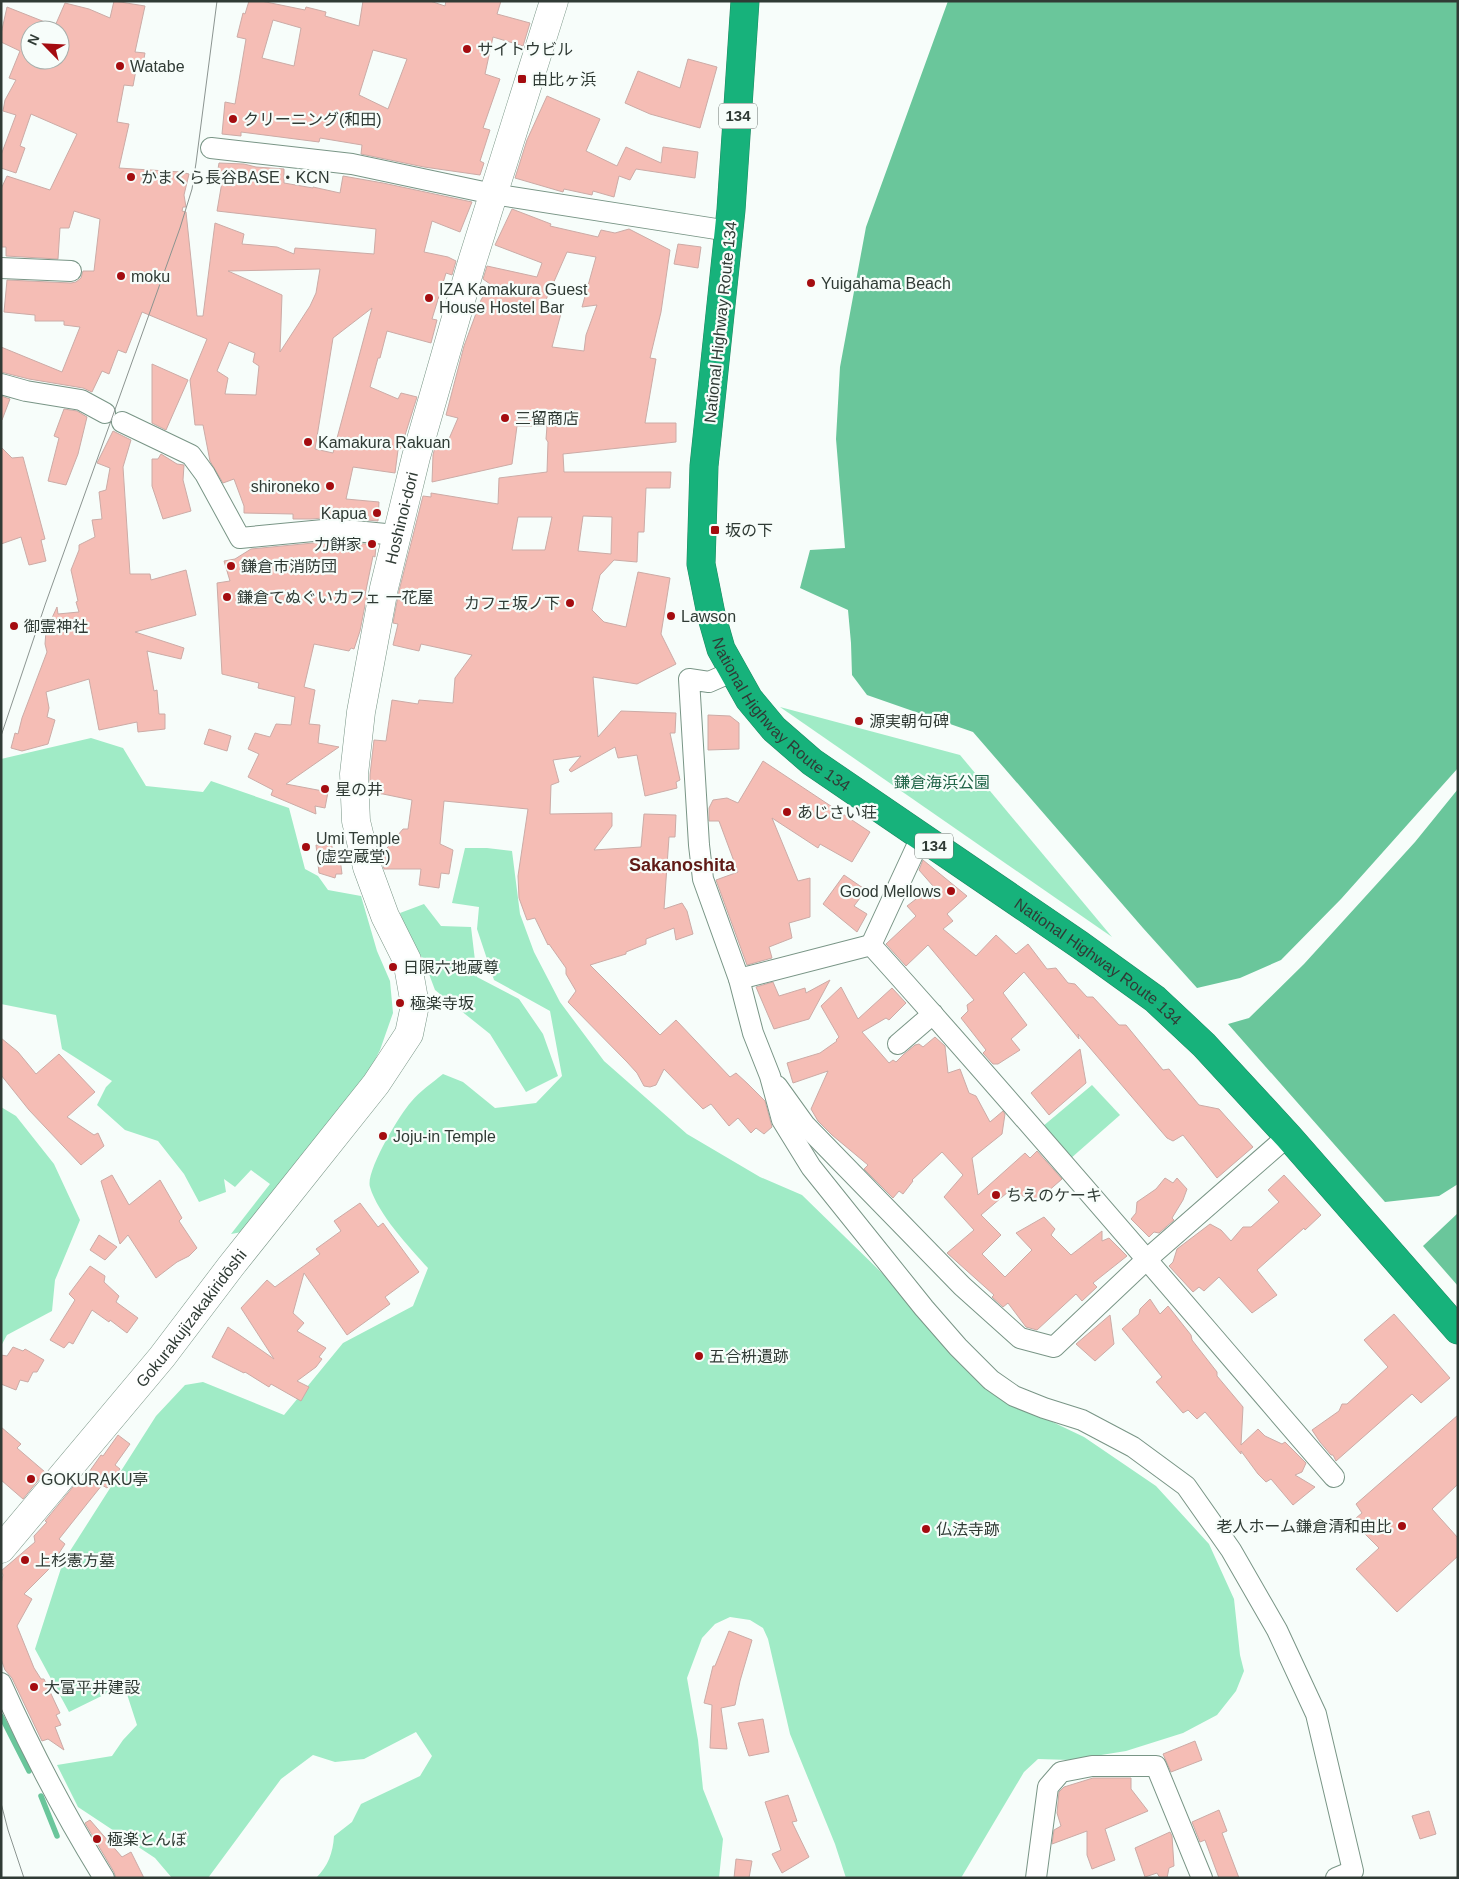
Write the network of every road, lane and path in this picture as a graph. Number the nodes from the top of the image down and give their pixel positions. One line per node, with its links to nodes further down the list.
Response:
1 (554, 1): 4 (street, Hoshinoi-dori)
2 (745, 1): 5 (highway, National Highway Route 134 / 134)
3 (211, 148): 4 (street)
4 (493, 194): 5 (street); 9 (street, Hoshinoi-dori)
5 (729, 231): 10 (highway, National Highway Route 134 / 134)
6 (1, 268): 7 (street)
7 (71, 271)
8 (1, 384): 9 (street)
9 (396, 535): 17 (street, Hoshinoi-dori)
10 (734, 671): 11 (highway, National Highway Route 134 / 134); 13 (street)
11 (921, 837): 12 (street); 18 (highway, National Highway Route 134 / 134)
12 (870, 945): 13 (street); 14 (street)
13 (739, 979): 16 (street)
14 (933, 1014): 15 (street); 19 (street)
15 (898, 1044)
16 (770, 1076): 19 (street); 27 (street)
17 (376, 1084): 22 (street, Gokurakujizakakiridōshi)
18 (1288, 1136): 19 (street); 20 (highway, National Highway Route 134 / 134)
19 (1146, 1260): 21 (street)
20 (1458, 1330)
21 (1334, 1477)
22 (1, 1549)
23 (1, 1683): 24 (street)
24 (104, 1878)
25 (1036, 1878): 26 (street)
26 (1202, 1878)
27 (1336, 1878)

